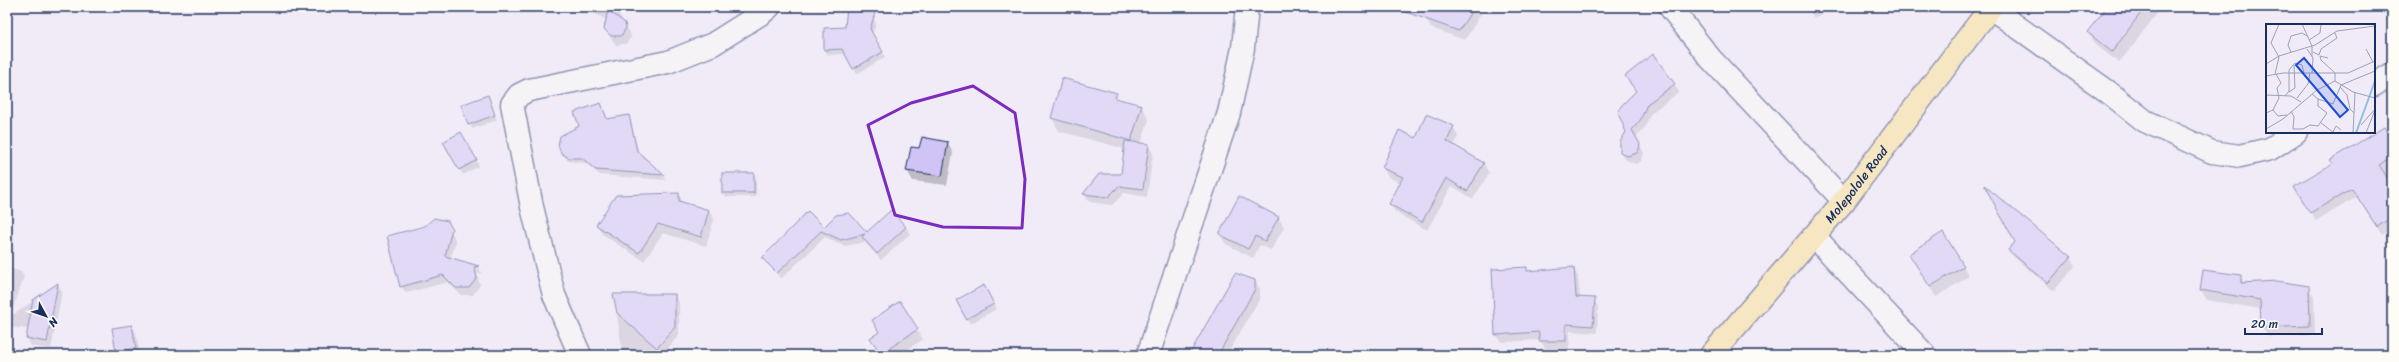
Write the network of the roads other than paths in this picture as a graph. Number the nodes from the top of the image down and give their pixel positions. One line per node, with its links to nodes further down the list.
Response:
1 (768, 7): 10 (street)
2 (1247, 7): 11 (street)
3 (1670, 7): 8 (street)
4 (1991, 7): 7 (street); 8 (main road, Molepolole Road)
5 (2392, 74): 6 (street)
6 (2375, 84)
7 (2294, 133)
8 (1844, 201): 9 (main road, Molepolole Road)
9 (1814, 236): 12 (main road, Molepolole Road); 13 (street)
10 (580, 355)
11 (1148, 355)
12 (1711, 355)
13 (1925, 355)

